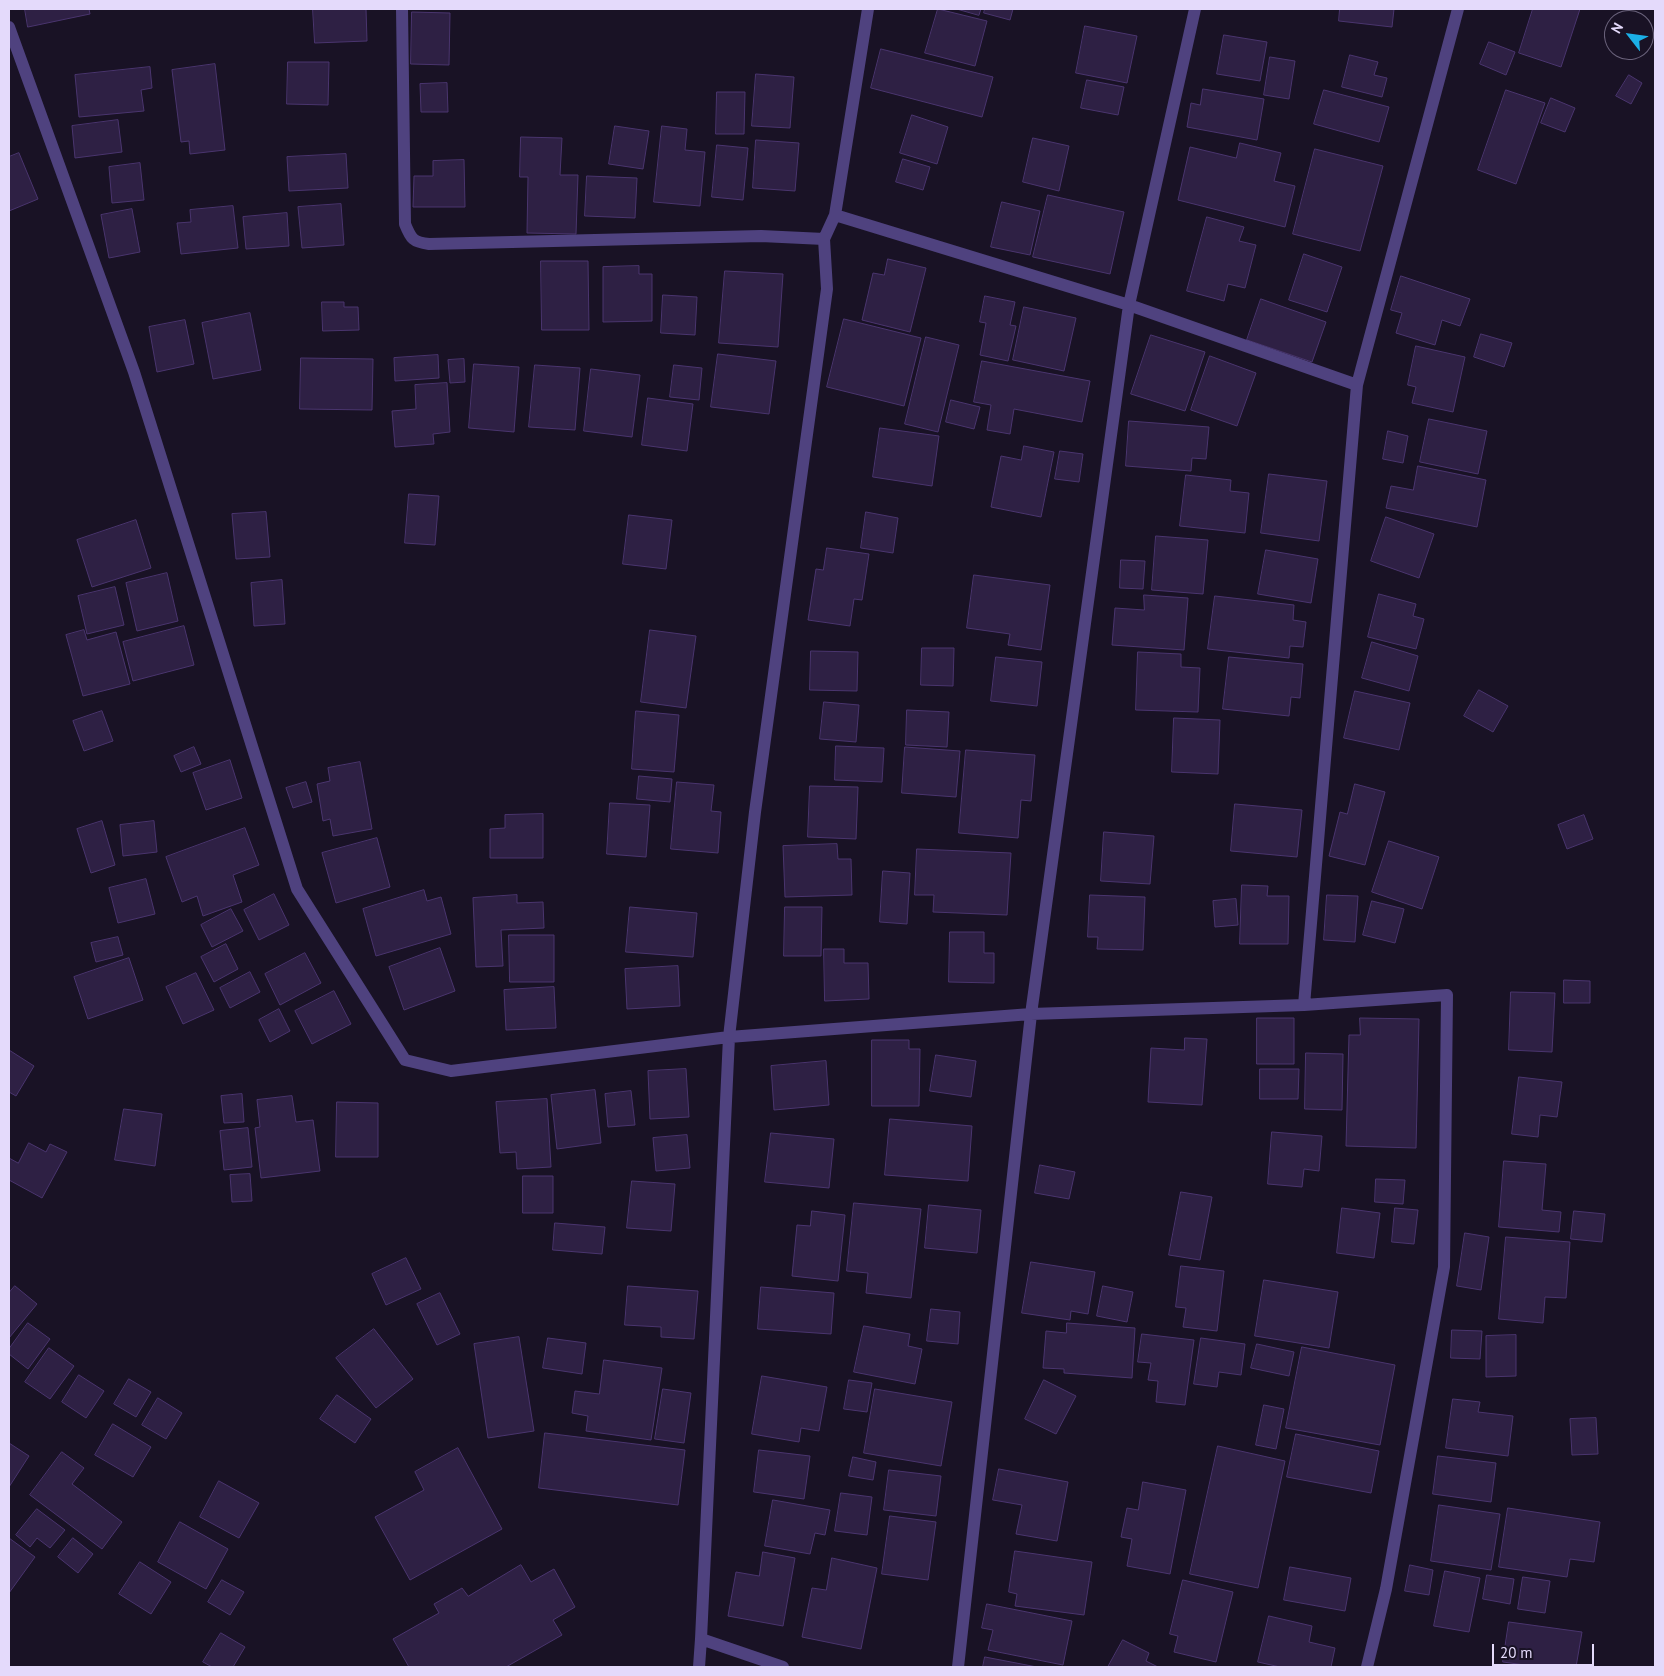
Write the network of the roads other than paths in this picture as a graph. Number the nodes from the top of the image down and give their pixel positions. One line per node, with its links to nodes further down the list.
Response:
1 (402, 9): 7 (street)
2 (868, 9): 6 (street)
3 (1195, 9): 8 (street)
4 (1458, 9): 9 (street)
5 (9, 27): 12 (street)
6 (835, 215): 7 (street); 8 (street)
7 (824, 239): 12 (street)
8 (1129, 305): 9 (street); 11 (street)
9 (1357, 385): 10 (street)
10 (1304, 1005): 11 (street); 17 (street)
11 (1031, 1014): 12 (street); 16 (street)
12 (729, 1037): 13 (street)
13 (701, 1639): 14 (street); 15 (street)
14 (699, 1667)
15 (783, 1667)
16 (958, 1667)
17 (1367, 1667)

